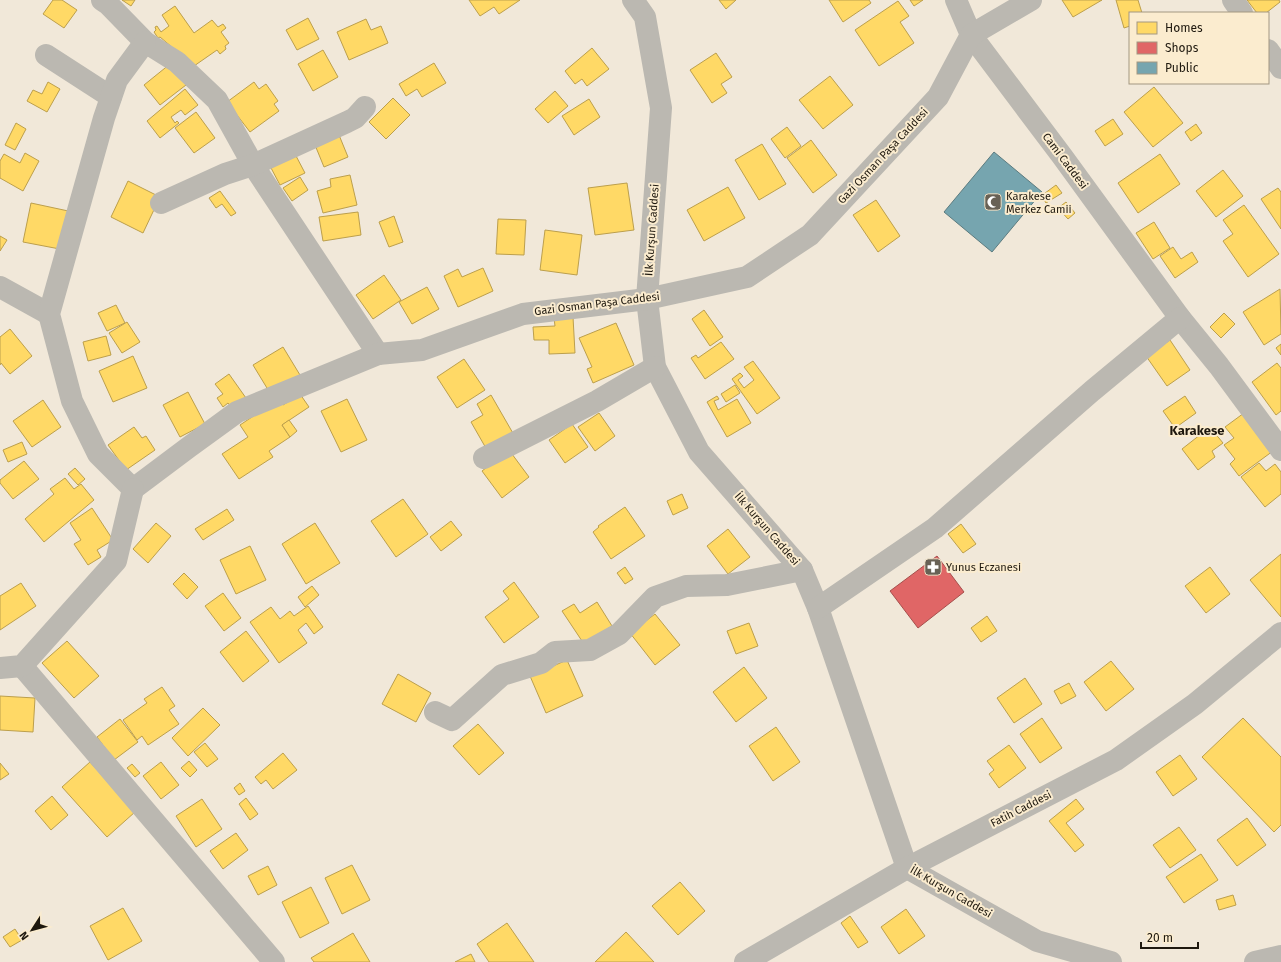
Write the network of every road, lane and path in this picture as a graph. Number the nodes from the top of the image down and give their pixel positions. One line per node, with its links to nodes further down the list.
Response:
1 (102, 0): 8 (street)
2 (633, 0): 17 (street, İlk Kurşun Caddesi)
3 (956, 0): 7 (street, Cami Caddesi)
4 (1031, 0): 7 (street)
5 (1233, 0): 6 (street)
6 (1241, 12)
7 (970, 35): 17 (street, Gazi Osman Paşa Caddesi); 19 (street, Cami Caddesi)
8 (145, 42): 12 (street); 14 (street)
9 (1269, 51): 11 (street)
10 (46, 55): 12 (street)
11 (1281, 68)
12 (111, 97): 18 (street)
13 (366, 107): 14 (street)
14 (253, 165): 15 (street); 20 (street)
15 (161, 203)
16 (0, 287): 18 (street)
17 (647, 299): 20 (street, Gazi Osman Paşa Caddesi); 21 (street, İlk Kurşun Caddesi)
18 (49, 314): 24 (street)
19 (1180, 318): 22 (street, Cami Caddesi); 26 (street)
20 (378, 354): 24 (street, Gazi Osman Paşa Caddesi)
21 (655, 367): 23 (street); 25 (street, İlk Kurşun Caddesi)
22 (1281, 450)
23 (484, 458)
24 (133, 489): 28 (street)
25 (802, 570): 26 (street, İlk Kurşun Caddesi); 30 (street)
26 (818, 608): 31 (street, İlk Kurşun Caddesi)
27 (1281, 633): 31 (street, Fatih Caddesi)
28 (22, 666): 29 (street); 33 (street)
29 (0, 668)
30 (435, 712)
31 (907, 868): 34 (street, Fatih Caddesi); 35 (street, İlk Kurşun Caddesi)
32 (1281, 956): 36 (street); 37 (street)
33 (274, 962)
34 (746, 962)
35 (1111, 962)
36 (1255, 962)
37 (1274, 962)

